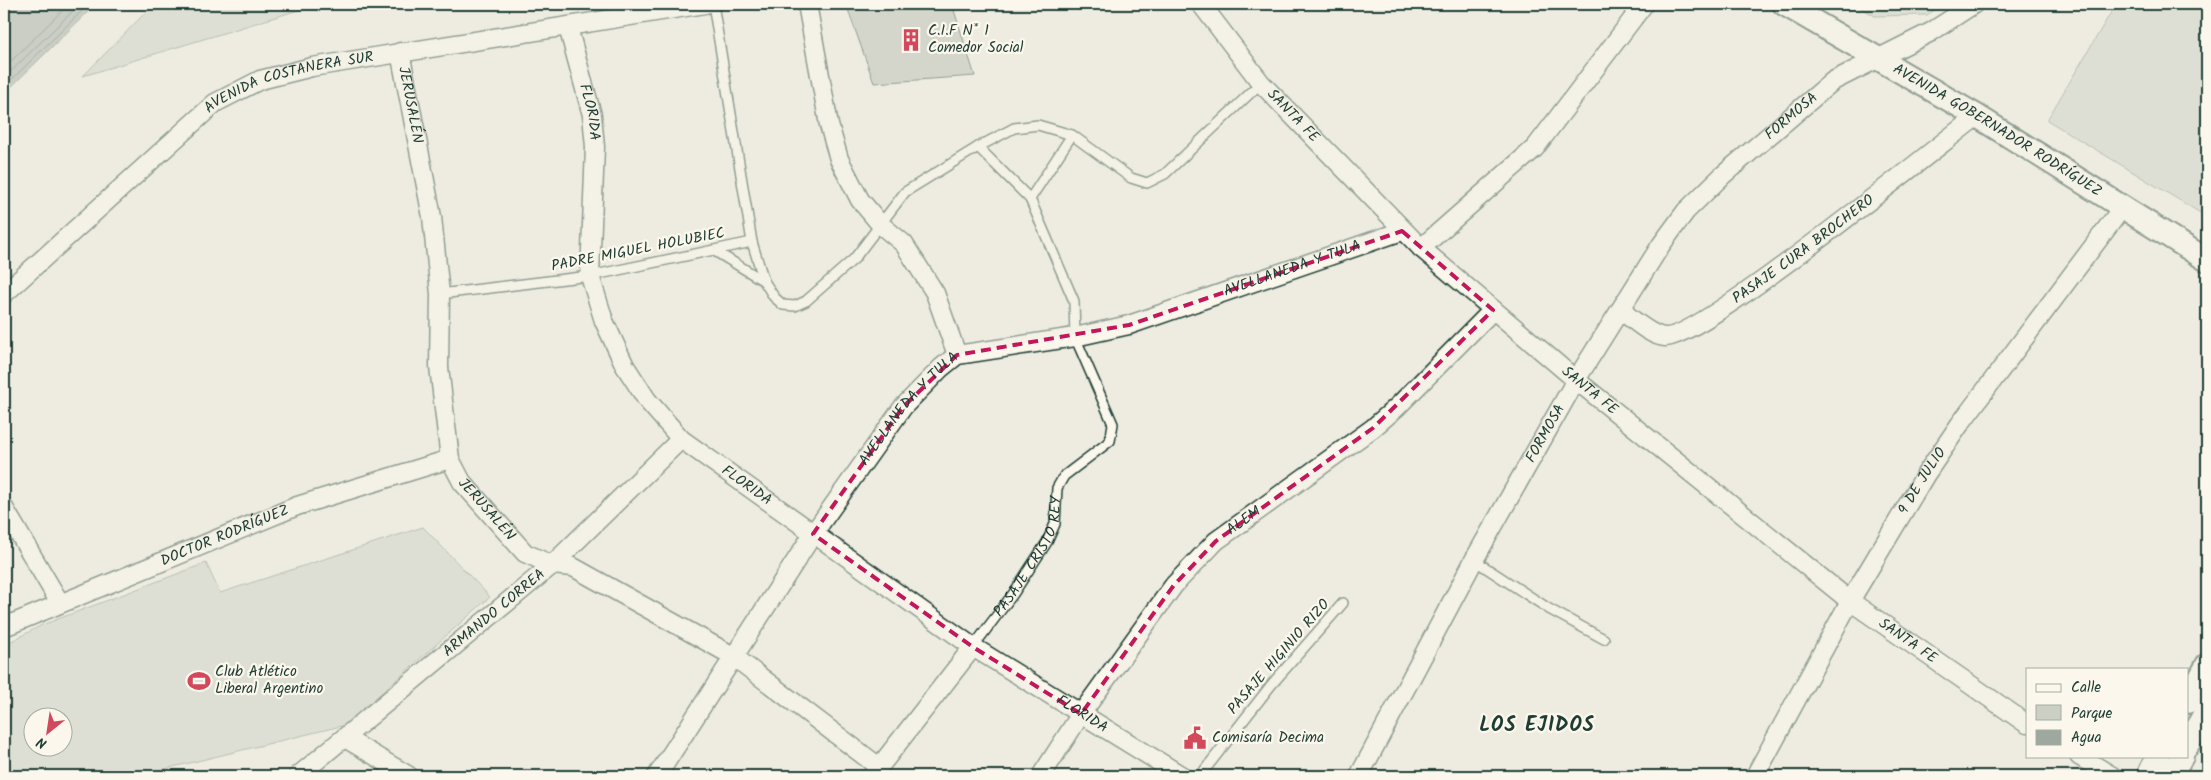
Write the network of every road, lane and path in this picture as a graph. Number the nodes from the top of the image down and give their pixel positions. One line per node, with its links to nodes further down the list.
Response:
1 (705, 4): 8 (street, AVENIDA COSTANERA SUR)
2 (713, 4): 19 (lane)
3 (808, 4): 17 (street)
4 (1201, 4): 11 (street, SANTA FE)
5 (1644, 4): 20 (street)
6 (1784, 4): 10 (street, AVENIDA GOBERNADOR RODRÍGUEZ)
7 (1974, 4): 10 (street, FORMOSA)
8 (568, 27): 9 (street, AVENIDA COSTANERA SUR); 23 (street, FLORIDA)
9 (400, 52): 25 (street, AVENIDA COSTANERA SUR); 26 (street, JERUSALÉN)
10 (1879, 58): 12 (street, AVENIDA GOBERNADOR RODRÍGUEZ); 28 (street, FORMOSA)
11 (1261, 83): 13 (lane); 18 (street, SANTA FE)
12 (1977, 116): 16 (street, AVENIDA GOBERNADOR RODRÍGUEZ); 28 (street, PASAJE CURA BROCHERO)
13 (1072, 135): 14 (lane); 15 (lane)
14 (978, 146): 15 (lane, PASAJE CRISTO REY); 17 (lane)
15 (1030, 199): 29 (lane, PASAJE CRISTO REY)
16 (2122, 208): 22 (street, AVENIDA GOBERNADOR RODRÍGUEZ); 38 (street, 9 DE JULIO)
17 (881, 225): 24 (lane); 30 (street)
18 (1402, 231): 20 (street, SANTA FE); 29 (street, AVELLANEDA Y TULA)
19 (752, 242): 21 (lane, PADRE MIGUEL HOLUBIEC); 24 (lane)
20 (1421, 248): 27 (street, SANTA FE)
21 (713, 250): 23 (lane, PADRE MIGUEL HOLUBIEC); 24 (lane)
22 (2207, 260)
23 (590, 276): 26 (lane, PADRE MIGUEL HOLUBIEC); 32 (street, FLORIDA)
24 (764, 281)
25 (4, 294)
26 (440, 294): 33 (street, JERUSALÉN)
27 (1493, 310): 31 (street, SANTA FE); 48 (street, ALEM)
28 (1620, 310): 31 (street, FORMOSA)
29 (1075, 337): 30 (street, AVELLANEDA Y TULA); 43 (lane, PASAJE CRISTO REY)
30 (957, 355): 35 (street, AVELLANEDA Y TULA)
31 (1576, 380): 36 (street, FORMOSA); 38 (street, SANTA FE)
32 (681, 439): 35 (street, FLORIDA); 37 (street, ARMANDO CORREA)
33 (450, 459): 37 (street, JERUSALÉN); 39 (street, DOCTOR RODRÍGUEZ)
34 (4, 508): 39 (street)
35 (813, 534): 43 (street, FLORIDA); 44 (street, AVELLANEDA Y TULA)
36 (1474, 560): 42 (lane); 62 (street, FORMOSA)
37 (552, 565): 44 (street, JERUSALÉN); 50 (street, ARMANDO CORREA)
38 (1850, 601): 49 (street, SANTA FE); 63 (street, 9 DE JULIO)
39 (60, 603): 41 (street, DOCTOR RODRÍGUEZ)
40 (1344, 603): 61 (lane, PASAJE HIGINIO RIZO)
41 (4, 626)
42 (1604, 639)
43 (973, 647): 48 (street, FLORIDA); 55 (street, PASAJE CRISTO REY)
44 (733, 656): 55 (street, JERUSALÉN); 58 (street, AVELLANEDA Y TULA)
45 (2204, 678): 46 (street)
46 (2188, 701)
47 (2207, 709): 51 (street)
48 (1081, 714): 59 (street, ALEM); 60 (street, FLORIDA)
49 (2026, 723)
50 (345, 738): 56 (street, ARMANDO CORREA); 57 (street)
51 (2188, 744)
52 (2082, 758): 64 (street)
53 (2157, 758): 65 (street)
54 (2181, 758): 66 (street)
55 (876, 772)
56 (298, 776)
57 (409, 776)
58 (657, 776)
59 (1041, 776)
60 (1182, 776)
61 (1200, 776)
62 (1359, 776)
63 (1755, 776)
64 (2112, 776)
65 (2148, 776)
66 (2171, 776)

